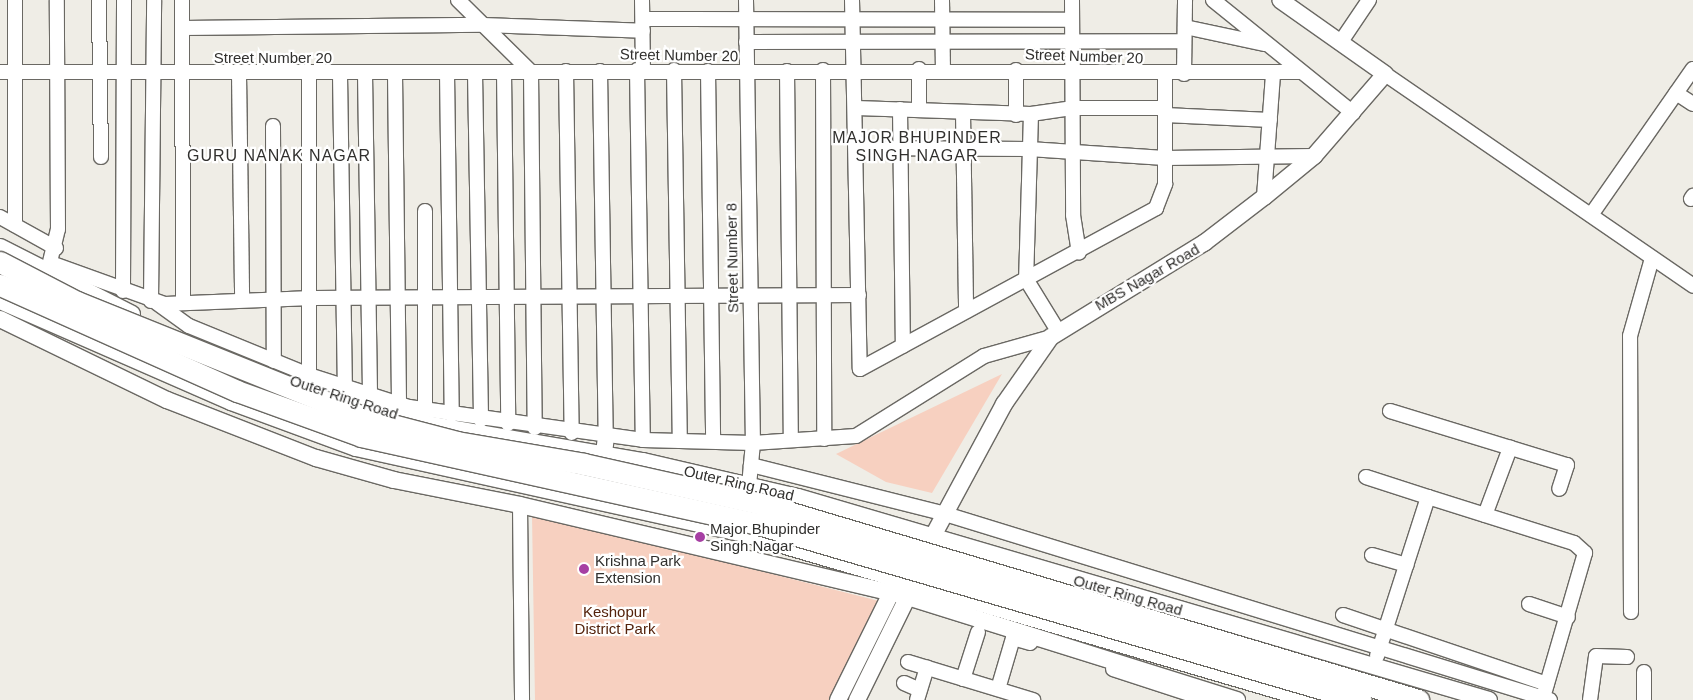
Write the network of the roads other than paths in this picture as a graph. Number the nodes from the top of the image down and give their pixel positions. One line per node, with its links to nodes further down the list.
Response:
1 (15, 0): 45 (street)
2 (57, 0): 51 (street)
3 (99, 0): 52 (street)
4 (124, 0): 53 (street)
5 (154, 0): 54 (street)
6 (182, 0): 23 (street)
7 (458, 0): 21 (street)
8 (642, 0): 22 (street)
9 (746, 0): 20 (street, Street Number 8)
10 (852, 0): 17 (street)
11 (942, 0): 18 (street)
12 (1072, 0): 19 (street)
13 (1185, 0): 24 (street)
14 (1213, 0): 30 (street)
15 (1368, 0): 29 (street)
16 (1285, 2): 29 (street)
17 (853, 17): 18 (street); 20 (street); 26 (street)
18 (942, 18): 19 (street); 27 (street)
19 (1072, 20): 25 (street)
20 (746, 21): 22 (street); 28 (street, Street Number 8)
21 (483, 25): 22 (street); 23 (street); 48 (street)
22 (643, 25): 36 (street)
23 (182, 28): 57 (street)
24 (1184, 34): 25 (street); 30 (street); 62 (street)
25 (1072, 39): 27 (street); 40 (street)
26 (854, 40): 27 (street); 28 (street); 31 (street)
27 (943, 40): 33 (street)
28 (746, 42): 49 (street, Street Number 8)
29 (1340, 44): 63 (street)
30 (1267, 45): 50 (street)
31 (855, 69): 32 (street, Street Number 20); 38 (street, Street Number 20); 68 (street)
32 (919, 69): 33 (street, Street Number 20); 71 (street)
33 (943, 69): 39 (street, Street Number 20)
34 (1693, 69): 66 (street)
35 (600, 70): 36 (street, Street Number 20); 41 (street, Street Number 20); 106 (street)
36 (640, 70): 37 (street, Street Number 20); 114 (street)
37 (674, 70): 42 (street, Street Number 20); 115 (street)
38 (823, 70): 43 (street, Street Number 20); 105 (street)
39 (1016, 70): 40 (street, Street Number 20); 75 (street)
40 (1072, 70): 61 (street, Street Number 20); 69 (street)
41 (566, 71): 48 (street, Street Number 20); 113 (street)
42 (708, 71): 49 (street, Street Number 20); 116 (street)
43 (787, 71): 49 (street, Street Number 20); 104 (street)
44 (0, 72): 45 (street, Street Number 20)
45 (16, 72): 51 (street, Street Number 20); 92 (street)
46 (475, 72): 47 (street, Street Number 20); 55 (street, Street Number 20); 112 (street)
47 (504, 72): 48 (street, Street Number 20); 120 (street)
48 (531, 72): 121 (street)
49 (746, 72): 107 (street, Street Number 8)
50 (1300, 72): 56 (street, Street Number 20); 74 (street)
51 (57, 73): 52 (street, Street Number 20); 94 (street)
52 (100, 73): 53 (street, Street Number 20); 86 (street)
53 (126, 73): 54 (street, Street Number 20); 102 (street)
54 (153, 73): 57 (street, Street Number 20); 124 (street)
55 (447, 73): 60 (street, Street Number 20); 111 (street)
56 (1273, 73): 62 (street, Street Number 20); 77 (street)
57 (183, 74): 58 (street, Street Number 20); 125 (street)
58 (239, 74): 64 (street, Street Number 20); 122 (street)
59 (365, 74): 60 (street, Street Number 20); 65 (street, Street Number 20); 117 (street)
60 (395, 74): 118 (street)
61 (1164, 74): 62 (street, Street Number 20); 72 (street)
62 (1184, 74)
63 (1385, 74): 74 (street, MBS Nagar Road); 90 (street)
64 (309, 75): 65 (street, Street Number 20); 109 (street)
65 (340, 75): 110 (street)
66 (1676, 93): 67 (street); 90 (street)
67 (1693, 104)
68 (856, 108): 70 (street); 79 (street)
69 (1072, 108): 72 (street); 76 (street); 83 (street)
70 (900, 109): 71 (street); 81 (street)
71 (919, 110): 73 (street)
72 (1165, 112): 77 (street); 87 (street)
73 (963, 113): 75 (street); 80 (street)
74 (1354, 113): 85 (street, MBS Nagar Road)
75 (1016, 114): 76 (street)
76 (1030, 114): 82 (street)
77 (1270, 120): 84 (street)
78 (273, 126): 108 (street)
79 (857, 148): 81 (street); 103 (street)
80 (963, 148): 81 (street); 82 (street); 126 (street)
81 (901, 150): 129 (street)
82 (1029, 150): 83 (street); 99 (street)
83 (1072, 154): 87 (street); 95 (street)
84 (1268, 156): 85 (street); 87 (street); 88 (street)
85 (1314, 156): 88 (street, MBS Nagar Road)
86 (101, 157)
87 (1165, 158): 95 (street)
88 (1264, 197): 128 (street, MBS Nagar Road)
89 (424, 211): 119 (street)
90 (1591, 215): 96 (street)
91 (0, 218): 92 (street)
92 (15, 226): 94 (street)
93 (0, 247): 98 (street, Outer Ring Road)
94 (56, 248): 98 (street)
95 (1079, 252): 99 (street)
96 (1652, 258): 101 (street); 167 (street)
97 (0, 262): 192 (main road, Outer Ring Road, bridge)
98 (49, 268): 102 (street); 150 (street, Outer Ring Road)
99 (1026, 279): 126 (street); 128 (street)
100 (0, 285): 191 (main road, Outer Ring Road, bridge)
101 (1693, 286)
102 (123, 291): 124 (street)
103 (859, 295): 105 (street); 129 (street)
104 (788, 296): 105 (street); 107 (street); 145 (street)
105 (824, 296): 143 (street)
106 (604, 297): 113 (street); 114 (street); 142 (street)
107 (749, 297): 116 (street); 148 (street, Street Number 8)
108 (274, 298): 109 (street); 122 (street); 130 (street)
109 (312, 298): 110 (street); 131 (street)
110 (342, 298): 117 (street); 132 (street)
111 (450, 298): 112 (street); 119 (street); 137 (street)
112 (478, 298): 120 (street); 138 (street)
113 (570, 298): 121 (street); 141 (street)
114 (639, 298): 115 (street); 144 (street)
115 (676, 298): 116 (street); 146 (street)
116 (711, 298): 147 (street)
117 (370, 299): 118 (street); 133 (street)
118 (400, 299): 119 (street); 134 (street)
119 (425, 299): 136 (street)
120 (506, 299): 121 (street); 139 (street)
121 (533, 299): 140 (street)
122 (242, 300): 125 (street)
123 (0, 301): 162 (street)
124 (154, 302): 125 (street); 130 (street)
125 (183, 303)
126 (966, 311): 129 (street)
127 (0, 319): 156 (street)
128 (1054, 334): 143 (street); 158 (street, MBS Nagar Road)
129 (903, 346)
130 (274, 360): 131 (street)
131 (309, 375): 132 (street)
132 (345, 387): 133 (street)
133 (370, 396): 134 (street)
134 (399, 404): 136 (street)
135 (1390, 410): 149 (street)
136 (425, 411): 137 (street)
137 (452, 415): 138 (street)
138 (481, 420): 139 (street)
139 (508, 424): 140 (street)
140 (535, 428): 141 (street)
141 (572, 433): 142 (street)
142 (606, 437): 144 (street); 150 (street)
143 (824, 439): 145 (street)
144 (643, 440): 146 (street)
145 (791, 440): 148 (street)
146 (680, 441): 147 (street)
147 (713, 441): 148 (street)
148 (753, 443): 151 (street, Street Number 8)
149 (1510, 448): 154 (street); 159 (street)
150 (604, 454): 153 (street, Outer Ring Road)
151 (751, 465): 153 (street, Street Number 8); 158 (street)
152 (1366, 477): 155 (street)
153 (749, 485): 157 (street, Outer Ring Road)
154 (1559, 489)
155 (1428, 497): 159 (street); 163 (street)
156 (520, 505): 165 (street); 185 (street)
157 (844, 510): 160 (street, Outer Ring Road); 162 (street)
158 (946, 513): 160 (street, MBS Nagar Road); 173 (street)
159 (1485, 515): 169 (street)
160 (937, 538): 164 (street, Outer Ring Road)
161 (1372, 555): 163 (street)
162 (829, 558): 165 (street)
163 (1407, 565): 171 (street)
164 (1075, 579): 170 (street); 176 (street, Outer Ring Road)
165 (903, 588): 170 (street); 184 (street); 186 (street); 189 (street)
166 (1529, 604): 169 (street)
167 (1630, 612)
168 (1343, 615): 171 (street)
169 (1568, 617): 182 (street)
170 (1060, 625): 190 (street)
171 (1386, 630): 173 (street); 182 (street)
172 (978, 632): 179 (street)
173 (1379, 648): 176 (street); 182 (street)
174 (1627, 657): 194 (street)
175 (908, 662): 177 (street)
176 (1374, 666): 193 (street, Outer Ring Road)
177 (927, 668): 179 (street); 183 (street)
178 (1644, 672): 195 (street)
179 (964, 679): 181 (street)
180 (904, 683): 183 (street)
181 (998, 689): 187 (street); 188 (street)
182 (1547, 694)
183 (919, 695)
184 (840, 699)
185 (522, 700)
186 (857, 700)
187 (1033, 700)
188 (1208, 700)
189 (1237, 700)
190 (1310, 700)
191 (1361, 700)
192 (1418, 700)
193 (1490, 700)
194 (1590, 700)
195 (1644, 700)

